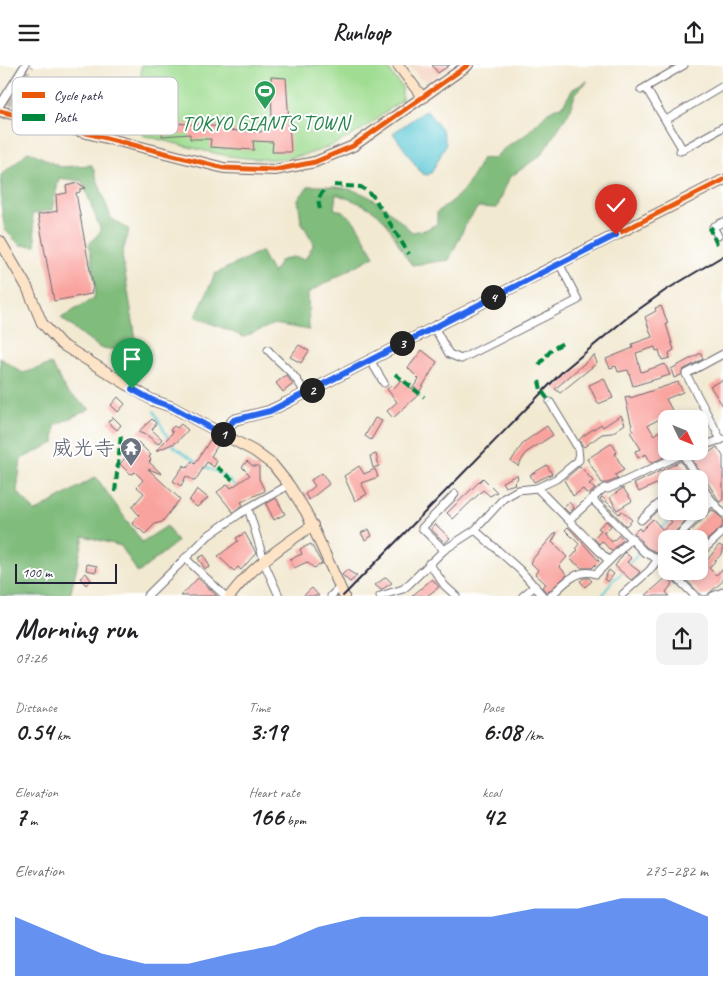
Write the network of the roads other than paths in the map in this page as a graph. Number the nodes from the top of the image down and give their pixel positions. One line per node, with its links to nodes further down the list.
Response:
1 (25, 65): 5 (street)
2 (398, 65): 8 (main road)
3 (468, 65): 8 (main road)
4 (684, 65): 10 (street)
5 (18, 77)
6 (12, 86): 9 (street)
7 (723, 86): 10 (street)
8 (423, 98): 12 (main road)
9 (0, 105)
10 (666, 120): 11 (street)
11 (723, 127)
12 (94, 135)
13 (723, 181): 17 (main road)
14 (723, 222): 15 (street)
15 (718, 236)
16 (0, 241): 25 (main road)
17 (559, 263): 18 (main road); 18 (street)
18 (434, 327): 21 (main road)
19 (268, 350): 23 (street)
20 (723, 354): 26 (street)
21 (370, 360): 22 (street); 23 (main road)
22 (384, 383)
23 (305, 393): 25 (main road)
24 (550, 402): 31 (street)
25 (222, 434): 30 (main road)
26 (722, 439): 27 (street)
27 (708, 444)
28 (668, 460): 33 (street)
29 (689, 460): 34 (street)
30 (290, 485): 36 (street); 41 (main road)
31 (537, 488): 38 (street); 42 (street)
32 (455, 493): 47 (street)
33 (592, 499): 38 (street); 45 (street)
34 (712, 502): 37 (street); 40 (street)
35 (658, 504): 39 (street)
36 (248, 508): 48 (street); 50 (street)
37 (723, 513)
38 (569, 520): 51 (street)
39 (641, 520)
40 (692, 521): 43 (street)
41 (313, 525): 50 (main road); 55 (main road)
42 (475, 530): 47 (street); 54 (street)
43 (685, 530)
44 (723, 532): 46 (street)
45 (632, 539): 49 (street); 51 (street)
46 (708, 546)
47 (444, 550): 52 (street)
48 (185, 558): 59 (street); 60 (street)
49 (658, 559): 57 (street)
50 (264, 560): 61 (main road); 62 (street)
51 (609, 561): 67 (street)
52 (429, 563): 58 (street); 64 (street)
53 (679, 580): 68 (street)
54 (535, 586): 65 (street); 66 (street)
55 (342, 591): 63 (street)
56 (723, 592): 69 (street)
57 (623, 594)
58 (453, 595)
59 (147, 596)
60 (224, 596)
61 (230, 596)
62 (278, 596)
63 (331, 596)
64 (380, 596)
65 (523, 596)
66 (543, 596)
67 (551, 596)
68 (694, 596)
69 (713, 596)

